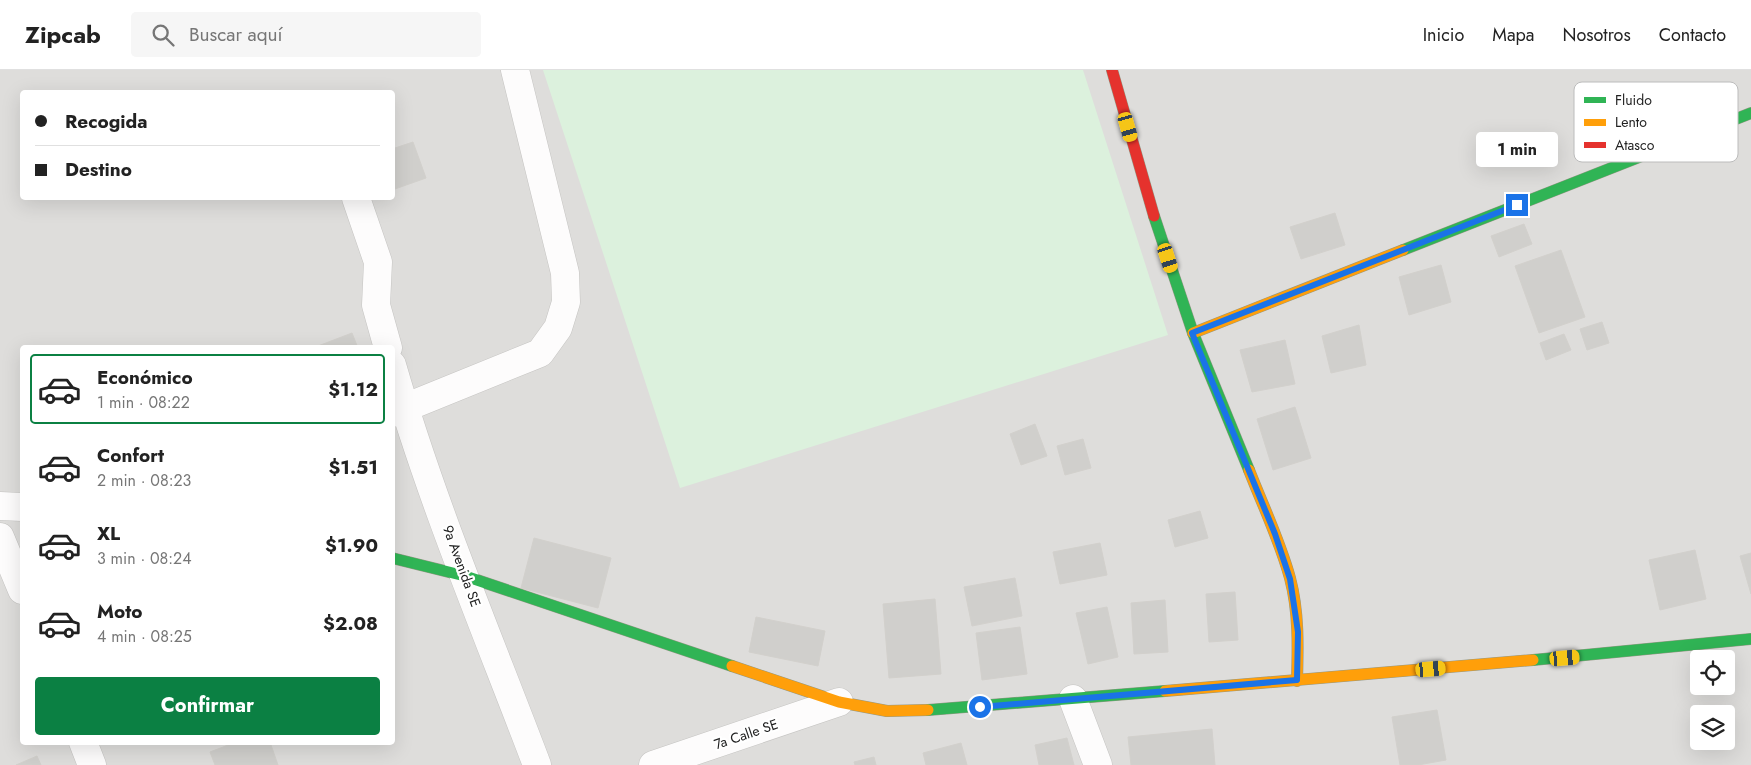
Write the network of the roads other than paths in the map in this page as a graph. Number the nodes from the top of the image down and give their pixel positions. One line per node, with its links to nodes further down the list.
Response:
1 (515, 70): 10 (street)
2 (1112, 70): 7 (street)
3 (1751, 113): 4 (street)
4 (1738, 118)
5 (1626, 162): 7 (street)
6 (357, 200): 8 (street)
7 (1192, 333): 19 (street)
8 (387, 345)
9 (395, 384): 10 (street, 9a Avenida SE)
10 (399, 410): 16 (street, 9a Avenida SE)
11 (0, 506): 12 (street)
12 (20, 507)
13 (0, 537): 15 (street)
14 (395, 559): 16 (street)
15 (12, 564): 17 (street)
16 (465, 576): 21 (street); 24 (street, 9a Avenida SE)
17 (20, 585)
18 (1751, 639): 19 (street)
19 (1297, 680): 20 (street)
20 (1073, 699): 21 (street); 26 (street)
21 (840, 702): 25 (street, 7a Calle SE)
22 (84, 745): 23 (street)
23 (92, 765)
24 (537, 765)
25 (653, 765)
26 (1098, 765)

